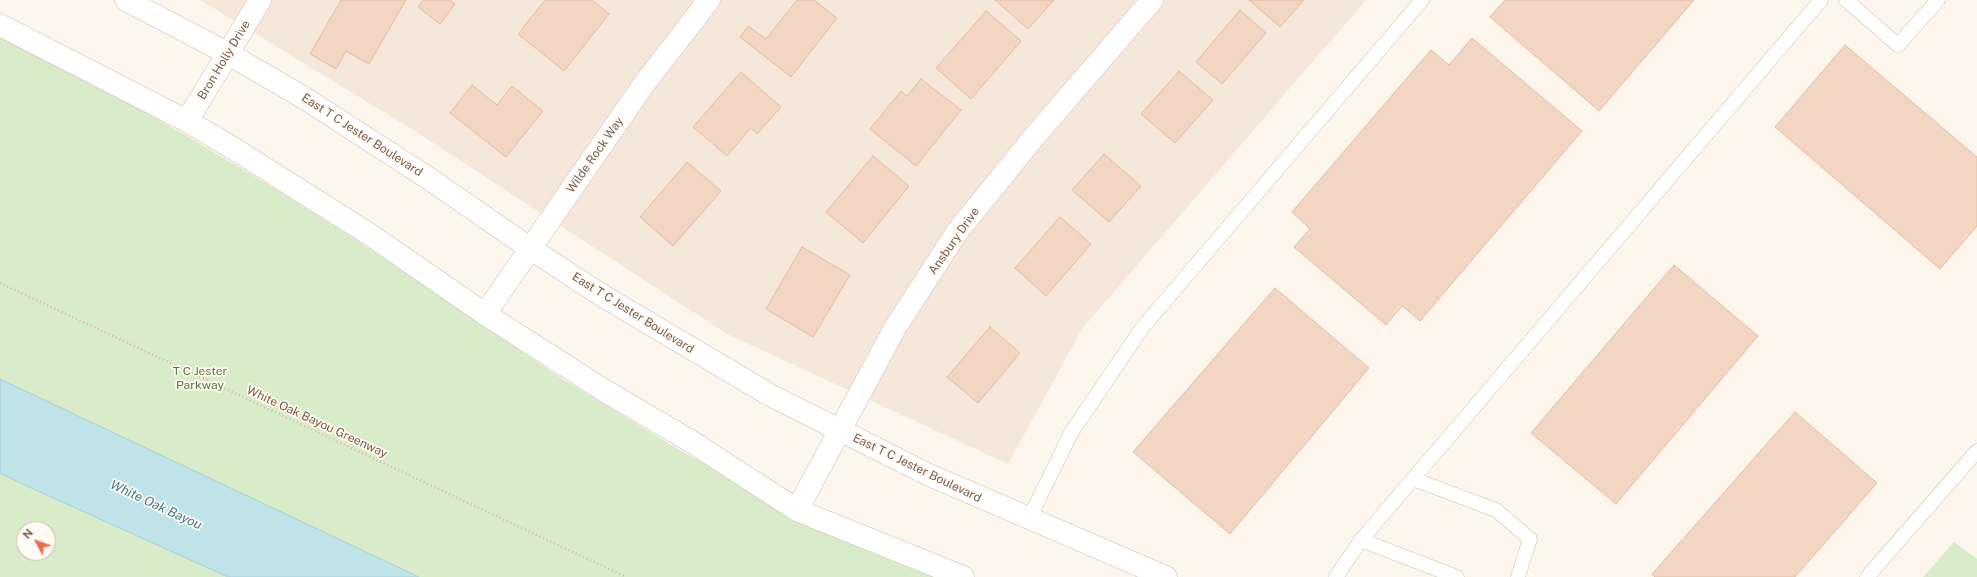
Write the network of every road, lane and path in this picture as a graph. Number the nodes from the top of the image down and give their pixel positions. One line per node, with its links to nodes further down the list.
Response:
1 (126, 0): 10 (street, East T C Jester Boulevard)
2 (260, 0): 10 (street, Bron Holly Drive)
3 (709, 0): 12 (street, Wilde Rock Way)
4 (1152, 0): 15 (street, Ansbury Drive)
5 (1422, 0): 19 (lane)
6 (1821, 0): 17 (lane)
7 (1846, 0): 8 (lane)
8 (1938, 0)
9 (0, 25): 11 (street)
10 (227, 53): 11 (street, Bron Holly Drive); 12 (street, East T C Jester Boulevard)
11 (187, 121): 14 (street)
12 (531, 249): 14 (street, Wilde Rock Way); 15 (street, East T C Jester Boulevard)
13 (0, 283): 21 (path, White Oak Bayou Greenway)
14 (485, 314): 18 (street)
15 (840, 431): 18 (street, Ansbury Drive); 19 (street, East T C Jester Boulevard)
16 (1977, 451): 27 (lane)
17 (1413, 479): 20 (lane); 26 (lane)
18 (797, 510): 22 (street)
19 (1029, 519): 23 (street, East T C Jester Boulevard)
20 (1361, 540): 24 (lane); 25 (lane)
21 (626, 577)
22 (963, 577)
23 (1166, 577)
24 (1336, 577)
25 (1457, 577)
26 (1518, 577)
27 (1867, 577)

